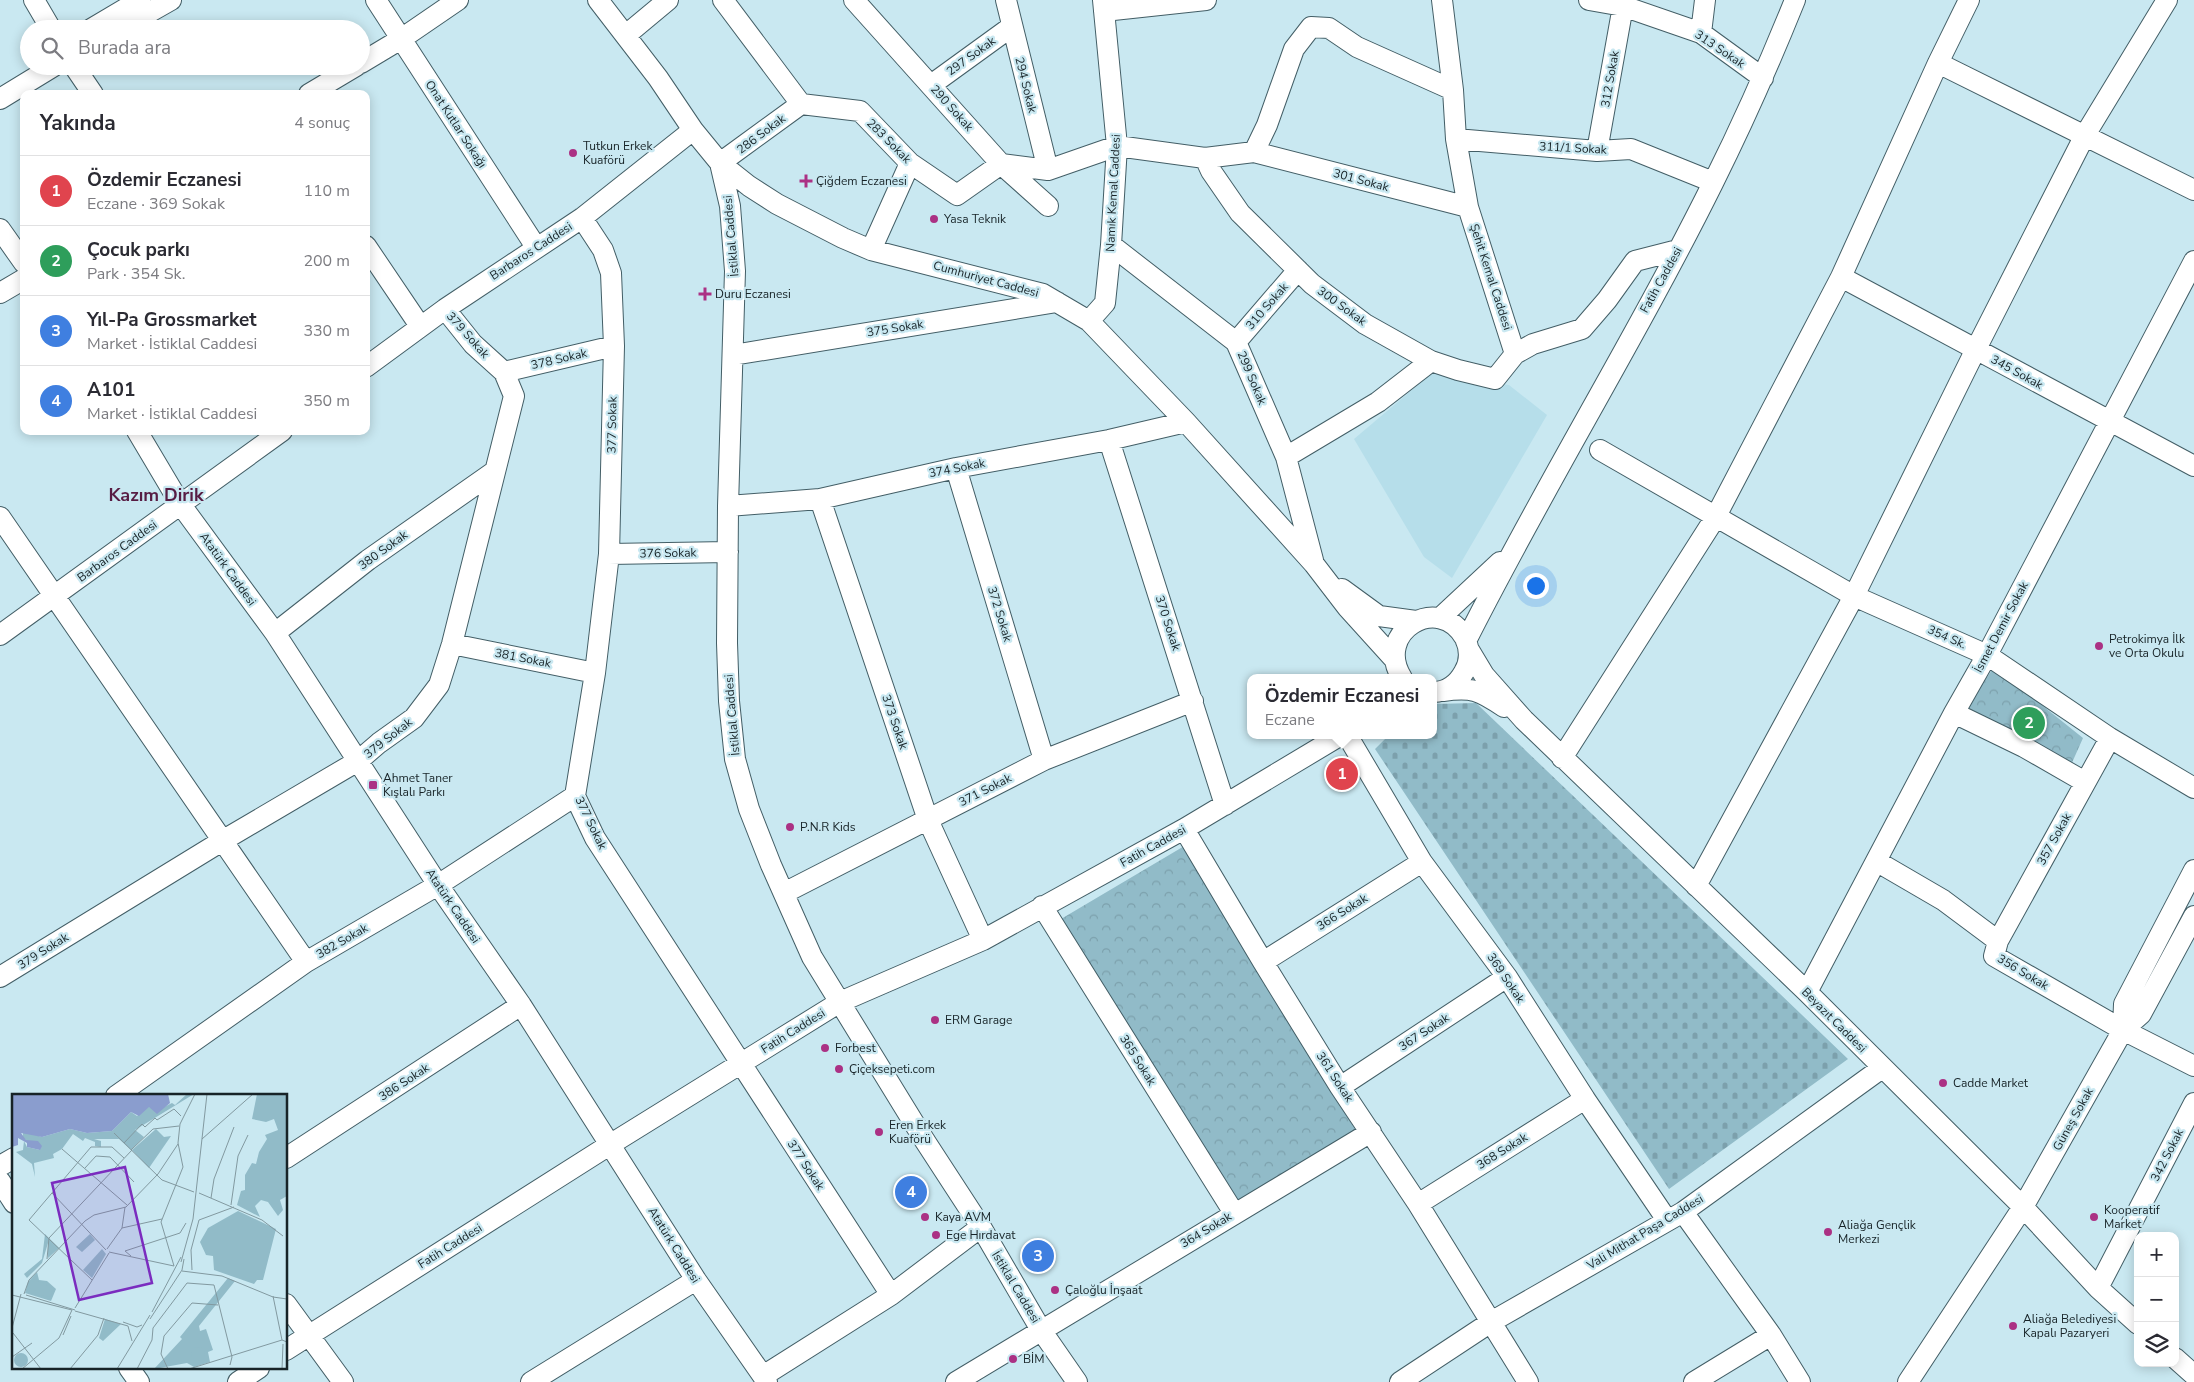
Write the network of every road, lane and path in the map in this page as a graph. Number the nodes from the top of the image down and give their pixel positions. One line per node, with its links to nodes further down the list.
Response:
1 (34, 0): 20 (street)
2 (140, 0): 21 (street)
3 (171, 0): 22 (street)
4 (376, 0): 26 (street, Onat Kutlar Sokağı)
5 (458, 0): 26 (street)
6 (598, 0): 25 (street, İstiklal Caddesi)
7 (668, 0): 25 (street)
8 (723, 0): 40 (street)
9 (1006, 0): 23 (street, 294 Sokak)
10 (1206, 0): 18 (street)
11 (1442, 0): 38 (street, Şehit Kemal Caddesi)
12 (1589, 0): 19 (street, 313 Sokak)
13 (1705, 0): 24 (street)
14 (1795, 0): 33 (street, Fatih Caddesi)
15 (1969, 0): 28 (street)
16 (2167, 0): 42 (street)
17 (861, 2): 35 (street, 290 Sokak)
18 (1104, 6): 44 (street, Namık Kemal Caddesi)
19 (1623, 6): 24 (street, 313 Sokak); 46 (street, 312 Sokak)
20 (46, 20)
21 (106, 20)
22 (136, 20)
23 (1011, 27): 35 (street, 297 Sokak); 51 (street, 294 Sokak)
24 (1701, 33): 33 (street, 313 Sokak)
25 (626, 35): 41 (street, İstiklal Caddesi)
26 (401, 40): 27 (street); 59 (street, Onat Kutlar Sokağı)
27 (370, 58)
28 (1938, 63): 42 (street); 66 (street)
29 (20, 72): 34 (street)
30 (39, 75): 39 (street)
31 (80, 75): 36 (street)
32 (341, 75): 37 (street)
33 (1763, 78): 52 (street, Fatih Caddesi)
34 (0, 85)
35 (931, 85): 50 (street, 290 Sokak)
36 (90, 90)
37 (316, 90)
38 (1453, 90): 43 (street, Şehit Kemal Caddesi); 45 (street)
39 (0, 98)
40 (801, 104): 48 (street, 286 Sokak); 49 (street, 283 Sokak)
41 (693, 130): 48 (street, İstiklal Caddesi); 56 (street, Barbaros Caddesi)
42 (2085, 135): 53 (street); 76 (street)
43 (1456, 139): 46 (street, 311/1 Sokak); 55 (street, Şehit Kemal Caddesi)
44 (1117, 146): 47 (street); 51 (street); 58 (street, Namık Kemal Caddesi)
45 (1254, 152): 47 (street); 55 (street, 301 Sokak)
46 (1598, 152): 52 (street, 311/1 Sokak)
47 (1205, 158): 65 (street, 300 Sokak)
48 (720, 163): 60 (street, Cumhuriyet Caddesi); 78 (street, İstiklal Caddesi)
49 (910, 163): 50 (street, 283 Sokak); 60 (street)
50 (1002, 164): 51 (street); 54 (street, 290 Sokak)
51 (1048, 170)
52 (1714, 182): 61 (street, Fatih Caddesi)
53 (2194, 190)
54 (1048, 206)
55 (1468, 208): 77 (street, Şehit Kemal Caddesi)
56 (582, 218): 59 (street, Barbaros Caddesi); 75 (street, 377 Sokak)
57 (0, 229): 63 (street)
58 (1111, 245): 72 (street, Namık Kemal Caddesi); 74 (street, 299 Sokak)
59 (536, 248): 71 (street, Barbaros Caddesi)
60 (871, 250): 70 (street, Cumhuriyet Caddesi)
61 (1678, 250): 77 (street); 98 (street, Fatih Caddesi)
62 (370, 252): 73 (street)
63 (20, 257)
64 (2194, 261): 68 (street, İsmet Demir Sokak)
65 (1298, 270): 74 (street, 310 Sokak); 79 (street, 300 Sokak)
66 (1841, 277): 76 (street, 345 Sokak); 96 (street)
67 (20, 281): 69 (street)
68 (2189, 285): 83 (street, İsmet Demir Sokak)
69 (0, 293)
70 (1057, 302): 72 (street, Cumhuriyet Caddesi); 78 (street, 375 Sokak)
71 (444, 309): 73 (street, Barbaros Caddesi); 81 (street, 379 Sokak)
72 (1089, 321): 82 (street, Cumhuriyet Caddesi)
73 (420, 326): 80 (street, Barbaros Caddesi)
74 (1236, 342): 88 (street, 299 Sokak)
75 (614, 346): 81 (street, 378 Sokak); 99 (street, 377 Sokak)
76 (1976, 349): 83 (street, 345 Sokak); 101 (street)
77 (1515, 354): 79 (street, 300 Sokak)
78 (733, 355): 94 (street, İstiklal Caddesi)
79 (1431, 361): 88 (street)
80 (370, 364)
81 (504, 372): 91 (street, 379 Sokak)
82 (1186, 422): 86 (street, 374 Sokak); 100 (street, Cumhuriyet Caddesi)
83 (2109, 422): 89 (street, 345 Sokak); 109 (street, İsmet Demir Sokak)
84 (139, 435): 93 (street, Atatürk Caddesi)
85 (276, 435): 93 (street, Barbaros Caddesi)
86 (1109, 440): 90 (street, 374 Sokak); 114 (street, 370 Sokak)
87 (1600, 450): 96 (street, 354 Sk.)
88 (1286, 456): 100 (street, 299 Sokak)
89 (2194, 466)
90 (956, 468): 92 (street, 374 Sokak); 121 (street, 372 Sokak)
91 (495, 471): 105 (street, 380 Sokak); 107 (street, 379 Sokak)
92 (820, 499): 94 (street, 374 Sokak); 127 (street, 373 Sokak)
93 (181, 504): 102 (street, Barbaros Caddesi); 105 (street, Atatürk Caddesi)
94 (728, 506): 97 (street, İstiklal Caddesi)
95 (0, 517): 102 (street)
96 (1715, 518): 101 (street, 354 Sk.); 120 (street)
97 (728, 552): 99 (street, 376 Sokak); 135 (street, İstiklal Caddesi)
98 (1511, 552): 103 (street, Fatih Caddesi); 108 (street, Fatih Caddesi)
99 (609, 554): 111 (street, 377 Sokak)
100 (1314, 564): 104 (street, Cumhuriyet Caddesi); 110 (street, Cumhuriyet Caddesi)
101 (1854, 596): 109 (street, 354 Sk.); 134 (street)
102 (54, 597): 106 (street, Barbaros Caddesi); 129 (street)
103 (1440, 618): 104 (street); 108 (street)
104 (1416, 621): 110 (street)
105 (275, 633): 122 (street, Atatürk Caddesi)
106 (0, 635)
107 (452, 644): 111 (street, 381 Sokak); 122 (street, 379 Sokak)
108 (1467, 646): 112 (street, Fatih Caddesi); 116 (street)
109 (1987, 655): 115 (street, İsmet Demir Sokak); 117 (street, 354 Sk.)
110 (1398, 669)
111 (595, 673): 125 (street, 377 Sokak)
112 (1437, 692)
113 (1437, 692): 116 (street)
114 (1193, 701): 121 (street, 371 Sokak); 126 (street, 370 Sokak)
115 (1954, 714): 123 (street); 130 (street, İsmet Demir Sokak)
116 (1524, 720): 120 (street, Beyazıt Caddesi)
117 (2110, 738): 123 (street, 357 Sokak); 124 (street, 354 Sk.)
118 (1349, 739): 131 (street, 369 Sokak)
119 (1327, 741): 126 (street, Fatih Caddesi)
120 (1562, 758): 134 (street, Beyazıt Caddesi)
121 (1044, 760): 127 (street, 371 Sokak)
122 (358, 761): 129 (street, 379 Sokak); 133 (street, Atatürk Caddesi)
123 (2085, 782): 139 (street, 357 Sokak)
124 (2194, 788)
125 (575, 796): 133 (street, 382 Sokak); 149 (street, 377 Sokak)
126 (1225, 805): 128 (street, Fatih Caddesi)
127 (928, 820): 135 (street, 371 Sokak); 138 (street, 373 Sokak)
128 (1184, 829): 136 (street, Fatih Caddesi); 142 (street, 361 Sokak)
129 (222, 841): 141 (street); 143 (street, 379 Sokak)
130 (1876, 861): 139 (street, 356 Sokak); 145 (street, İsmet Demir Sokak)
131 (1422, 862): 142 (street, 366 Sokak); 144 (street, 369 Sokak)
132 (2194, 870): 148 (street, Güneş Sokak)
133 (438, 885): 141 (street, 382 Sokak); 147 (street, Atatürk Caddesi)
134 (1696, 886): 145 (street, Beyazıt Caddesi)
135 (784, 893): 146 (street, İstiklal Caddesi)
136 (1042, 906): 138 (street, Fatih Caddesi); 163 (street, 365 Sokak)
137 (2194, 916): 140 (street, Güneş Sokak)
138 (982, 940): 146 (street, Fatih Caddesi)
139 (1998, 941): 148 (street, 356 Sokak)
140 (2187, 947): 148 (street, Güneş Sokak)
141 (306, 962): 153 (street, 382 Sokak)
142 (1262, 962): 152 (street, 361 Sokak)
143 (0, 977)
144 (1507, 977): 152 (street, 367 Sokak); 154 (street, 369 Sokak)
145 (1807, 992): 151 (street, Beyazıt Caddesi)
146 (840, 1002): 149 (street, Fatih Caddesi); 165 (street, İstiklal Caddesi)
147 (521, 1006): 157 (street, Atatürk Caddesi); 158 (street, 386 Sokak)
148 (2123, 1030): 150 (street, 356 Sokak); 162 (street, Güneş Sokak)
149 (740, 1064): 157 (street, Fatih Caddesi); 168 (street, 377 Sokak)
150 (2194, 1066)
151 (1882, 1068): 162 (street, Beyazıt Caddesi); 164 (street, Vali Mithat Paşa Caddesi)
152 (1340, 1087): 156 (street, 361 Sokak)
153 (125, 1094)
154 (1585, 1099): 161 (street, 368 Sokak); 164 (street, 369 Sokak)
155 (2194, 1102): 167 (street, 342 Sokak)
156 (1371, 1132): 161 (street, 361 Sokak); 163 (street, 364 Sokak)
157 (610, 1144): 166 (street, Atatürk Caddesi); 173 (street, Fatih Caddesi)
158 (288, 1157)
159 (12, 1159): 160 (street)
160 (0, 1166)
161 (1418, 1204): 170 (street, 361 Sokak)
162 (2023, 1207): 167 (street, Beyazıt Caddesi); 191 (street, Güneş Sokak)
163 (1234, 1213): 172 (street, 364 Sokak)
164 (1675, 1216): 170 (street, Vali Mithat Paşa Caddesi); 174 (street, 369 Sokak)
165 (981, 1227): 168 (street); 172 (street, İstiklal Caddesi)
166 (696, 1280): 180 (street, Atatürk Caddesi); 184 (street)
167 (2098, 1288): 171 (street, Beyazıt Caddesi)
168 (890, 1295): 180 (street)
169 (288, 1307): 173 (street)
170 (1491, 1322): 187 (street, Vali Mithat Paşa Caddesi); 188 (street)
171 (2136, 1322)
172 (1042, 1330): 185 (street, 364 Sokak); 186 (street, İstiklal Caddesi)
173 (309, 1335): 175 (street, Fatih Caddesi); 183 (street)
174 (1771, 1335): 189 (street); 190 (street, 369 Sokak)
175 (288, 1349)
176 (2179, 1362): 179 (street)
177 (130, 1370): 181 (street)
178 (256, 1370): 182 (street)
179 (2194, 1375)
180 (765, 1379)
181 (139, 1382)
182 (238, 1382)
183 (343, 1382)
184 (532, 1382)
185 (956, 1382)
186 (1077, 1382)
187 (1400, 1382)
188 (1528, 1382)
189 (1694, 1382)
190 (1800, 1382)
191 (1908, 1382)

